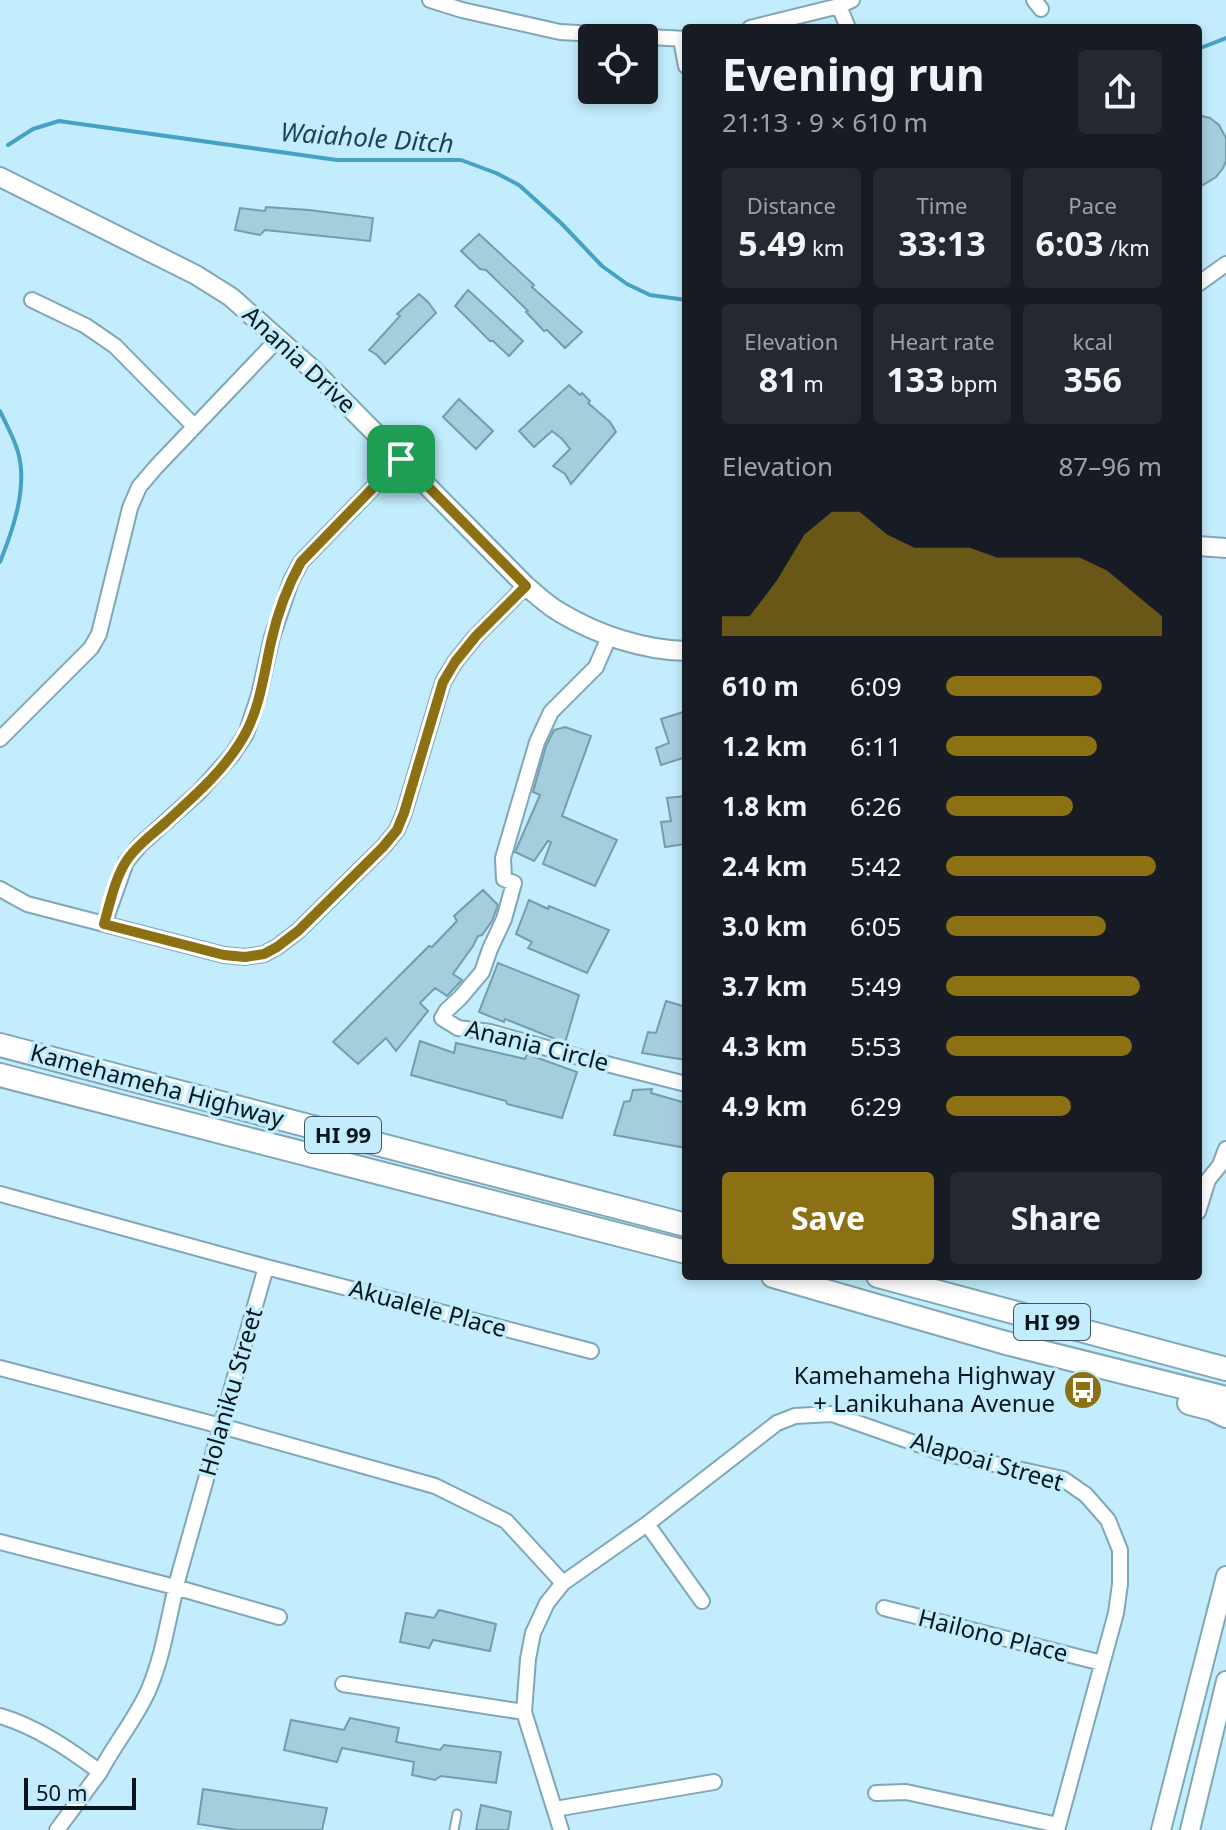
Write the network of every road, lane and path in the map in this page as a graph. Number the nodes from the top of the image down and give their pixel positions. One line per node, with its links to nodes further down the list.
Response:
1 (430, 0): 3 (street)
2 (846, 3): 4 (street); 5 (street)
3 (463, 5): 6 (street)
4 (765, 24)
5 (848, 24)
6 (682, 39)
7 (0, 177): 11 (street, Anania Drive)
8 (1226, 264): 9 (street)
9 (1202, 281)
10 (32, 300): 12 (street)
11 (279, 338): 12 (street); 13 (street, Anania Drive)
12 (194, 426): 19 (street)
13 (401, 459): 16 (street, Anania Drive); 21 (street)
14 (1202, 546): 15 (street)
15 (1226, 548)
16 (526, 586): 17 (street, Anania Drive); 21 (street)
17 (609, 637): 18 (street, Anania Drive); 24 (street, Anania Circle)
18 (682, 651)
19 (0, 739)
20 (0, 889): 21 (street)
21 (104, 924)
22 (0, 1045): 28 (main road, Kamehameha Highway / HI 99)
23 (0, 1075): 29 (main road, Kamehameha Highway / HI 99)
24 (682, 1083)
25 (1226, 1149): 27 (street)
26 (0, 1194): 30 (street)
27 (1202, 1199)
28 (682, 1224)
29 (682, 1251)
30 (266, 1267): 35 (street, Akualele Place); 41 (street, Holaniku Street)
31 (787, 1280): 34 (main road, HI 99)
32 (893, 1280): 33 (main road, HI 99)
33 (951, 1295): 36 (main road); 38 (main road, HI 99)
34 (1006, 1343): 39 (main road, HI 99); 40 (main road)
35 (591, 1351)
36 (1226, 1355)
37 (0, 1368): 41 (street)
38 (1226, 1369)
39 (1226, 1398)
40 (1226, 1416)
41 (221, 1426): 45 (street); 46 (street, Holaniku Street)
42 (647, 1524): 45 (street, Alapoai Street); 47 (street); 50 (street, Alapoai Street)
43 (0, 1542): 46 (street)
44 (1226, 1576): 64 (street)
45 (563, 1583): 53 (street, Alapoai Street)
46 (175, 1587): 49 (street); 55 (street, Holaniku Street)
47 (702, 1601)
48 (884, 1608): 50 (street, Hailono Place)
49 (279, 1617)
50 (1102, 1663): 60 (street, Alapoai Street)
51 (1226, 1681): 65 (street)
52 (343, 1684): 53 (street)
53 (524, 1712): 58 (street, Alapoai Street)
54 (0, 1716): 55 (street)
55 (100, 1772): 61 (street, Holaniku Street)
56 (714, 1782): 58 (street)
57 (876, 1793): 60 (street)
58 (555, 1809): 63 (street, Alapoai Street)
59 (457, 1814): 62 (lane)
60 (1057, 1828)
61 (57, 1830)
62 (454, 1830)
63 (561, 1830)
64 (1161, 1830)
65 (1190, 1830)

